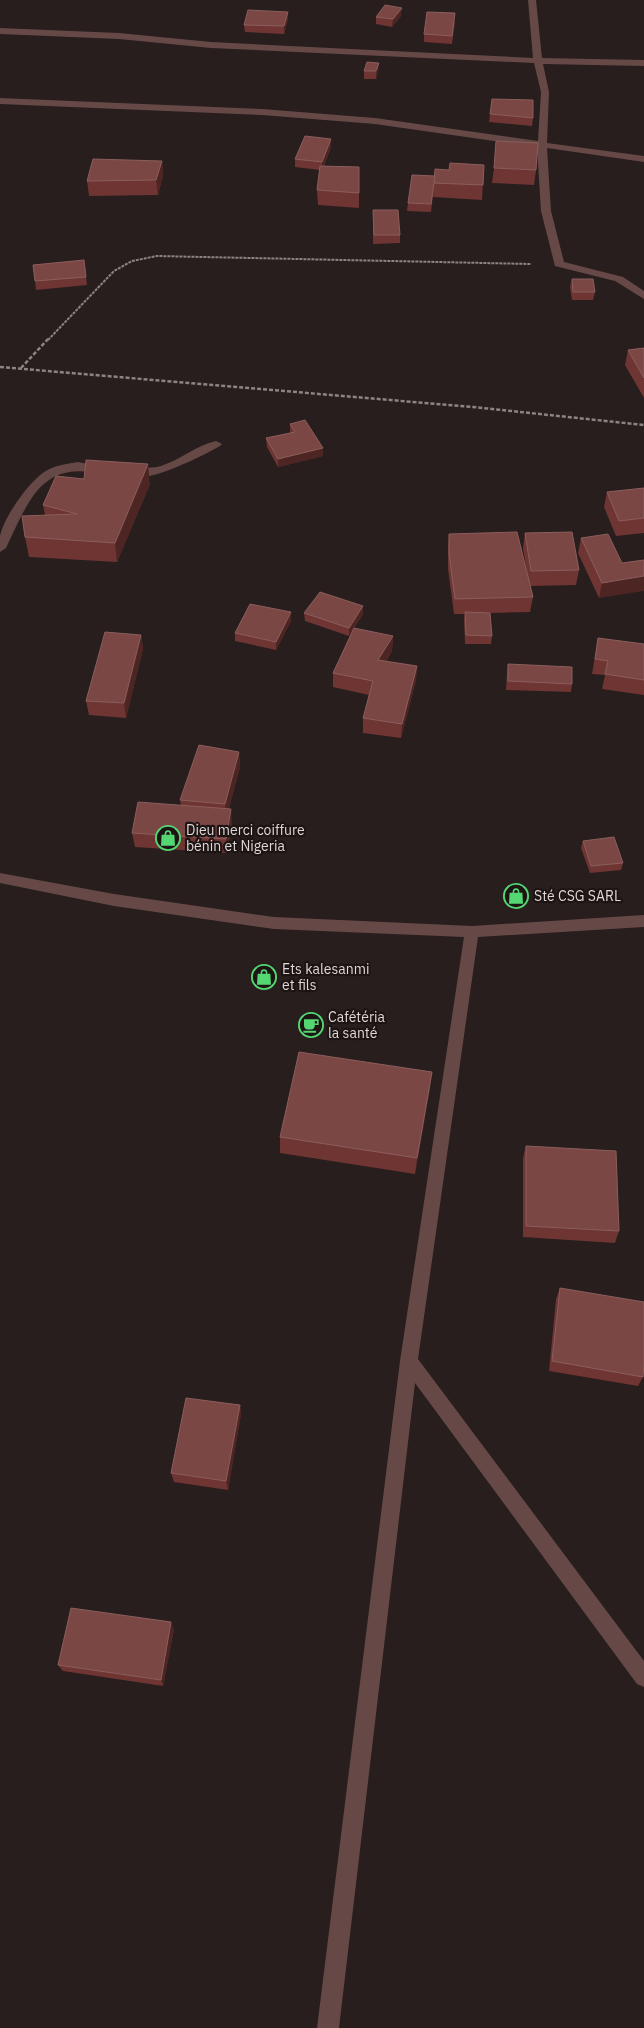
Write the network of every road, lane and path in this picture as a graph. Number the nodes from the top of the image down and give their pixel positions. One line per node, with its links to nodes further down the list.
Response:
1 (532, 0): 3 (street)
2 (0, 31): 3 (street)
3 (538, 61): 4 (street); 6 (street)
4 (644, 63)
5 (0, 101): 6 (street)
6 (542, 146): 7 (street); 8 (street)
7 (644, 159)
8 (559, 264): 9 (street); 11 (path)
9 (644, 296)
10 (0, 367): 11 (path)
11 (21, 368): 12 (path)
12 (644, 425)
13 (216, 444): 14 (street)
14 (0, 548)
15 (0, 878): 17 (street)
16 (644, 922): 17 (street)
17 (472, 932): 18 (street)
18 (408, 1361): 19 (street); 20 (street)
19 (644, 1676)
20 (328, 2028)

